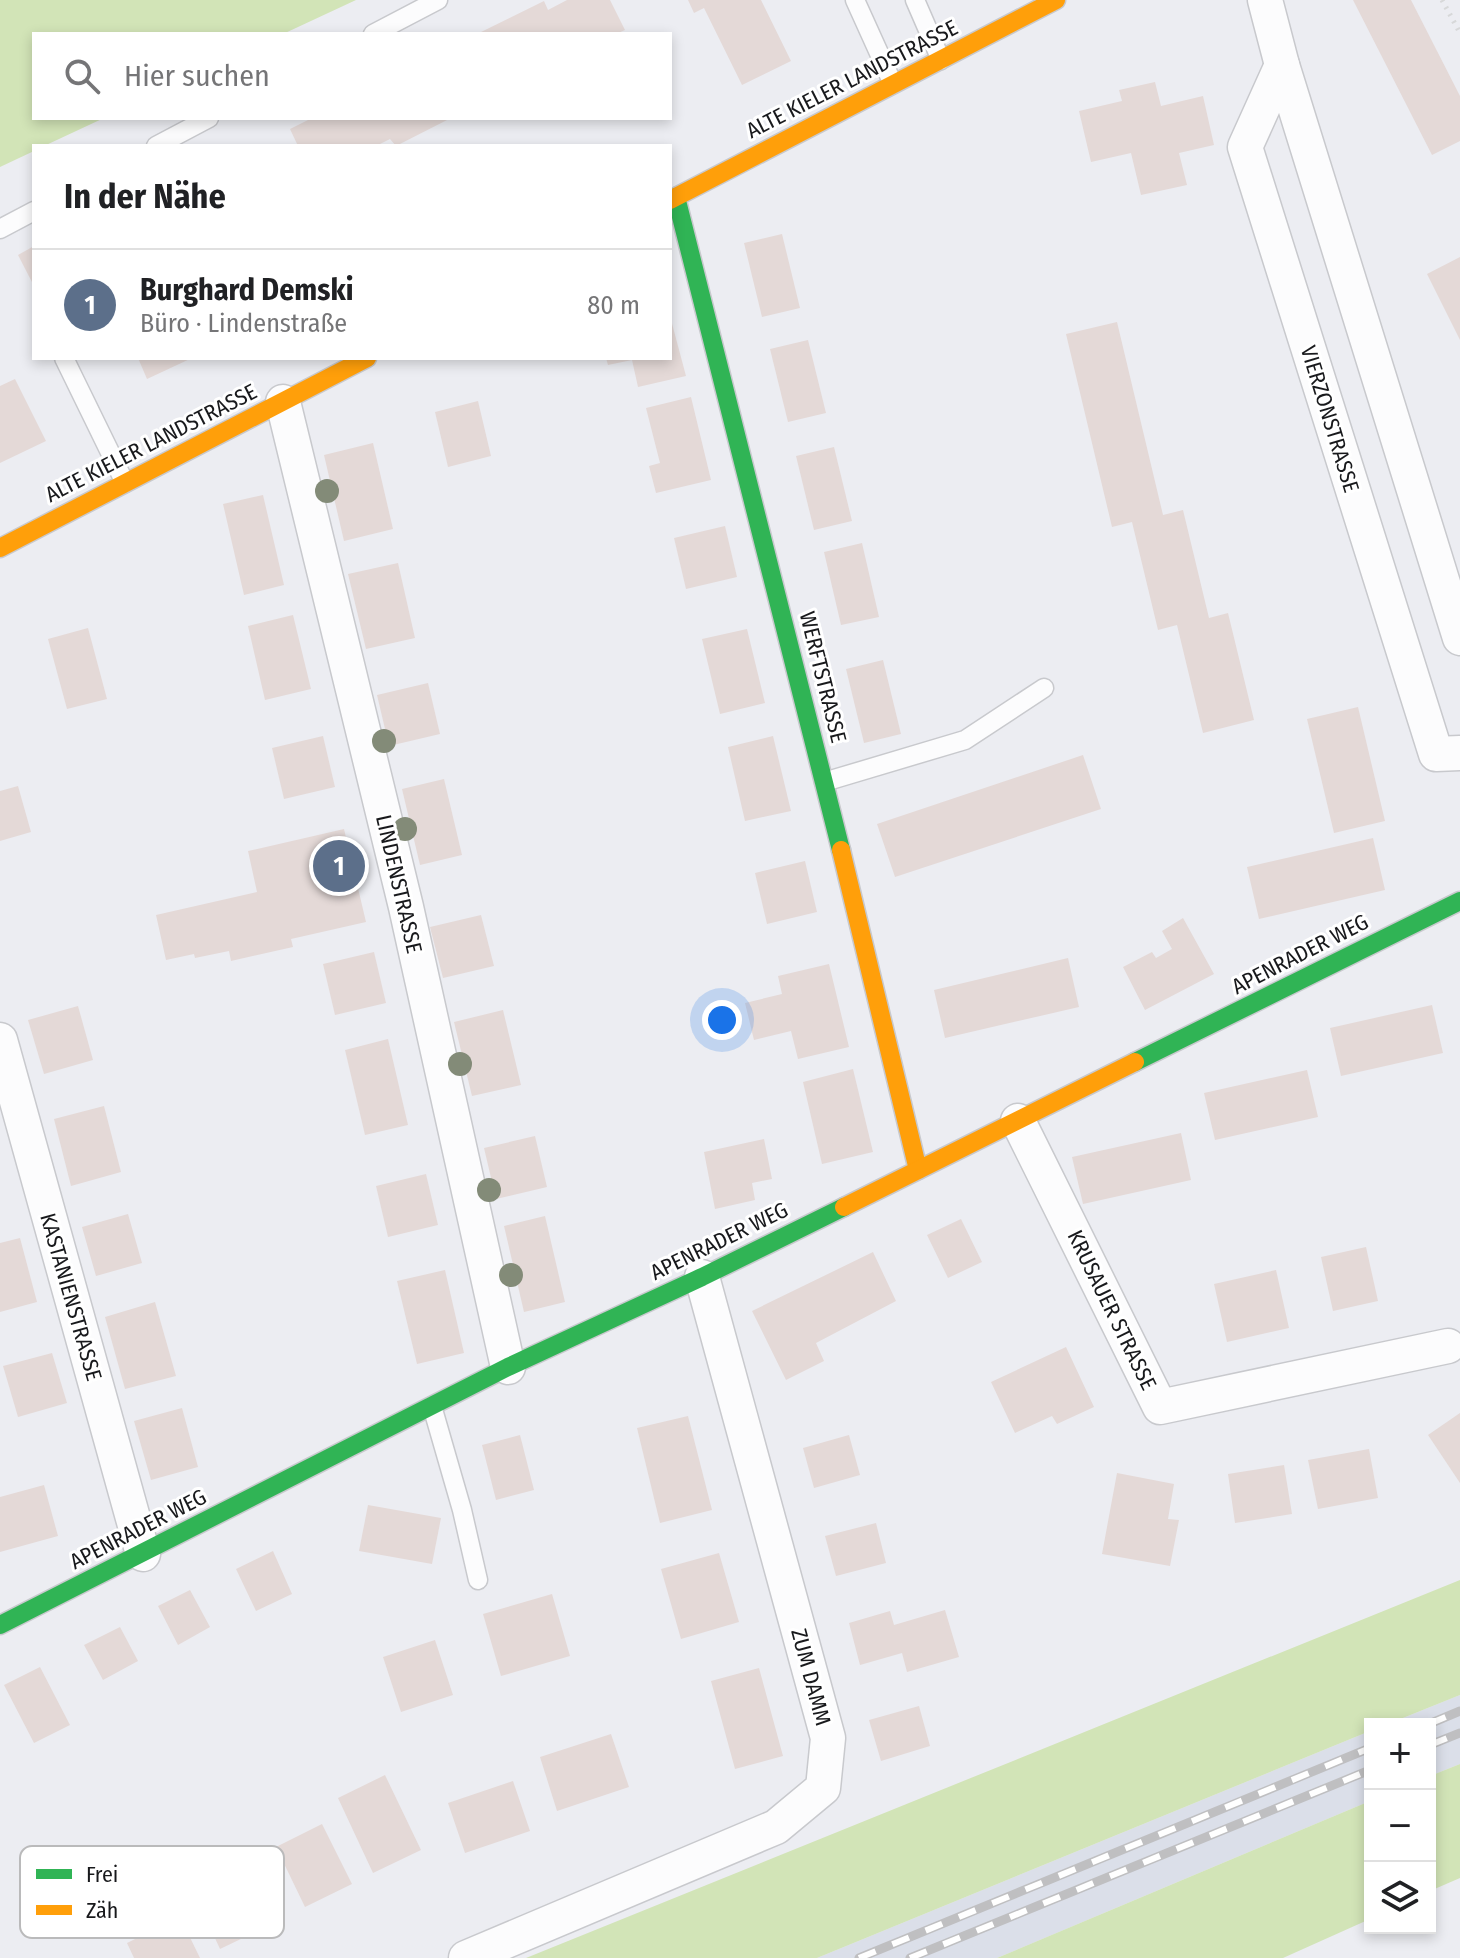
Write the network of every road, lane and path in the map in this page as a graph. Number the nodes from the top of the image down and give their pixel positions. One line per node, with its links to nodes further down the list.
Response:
1 (438, 0): 8 (lane)
2 (855, 0): 11 (lane)
3 (915, 0): 9 (lane)
4 (1056, 0): 9 (street, ALTE KIELER LANDSTRASSE)
5 (1265, 0): 10 (street)
6 (1442, 0): 7 (path)
7 (1459, 30)
8 (377, 32)
9 (941, 60): 11 (street, ALTE KIELER LANDSTRASSE)
10 (1282, 65): 22 (street); 24 (street, VIERZONSTRASSE)
11 (893, 84): 14 (street, ALTE KIELER LANDSTRASSE)
12 (205, 120): 13 (lane)
13 (160, 144)
14 (673, 199): 25 (street, WERFTSTRASSE)
15 (32, 212): 16 (lane)
16 (0, 229)
17 (65, 360): 20 (lane)
18 (363, 360): 19 (street, ALTE KIELER LANDSTRASSE)
19 (283, 402): 20 (street, ALTE KIELER LANDSTRASSE); 32 (street, LINDENSTRASSE)
20 (125, 483): 21 (street, ALTE KIELER LANDSTRASSE)
21 (0, 548)
22 (1460, 638)
23 (1044, 688): 25 (lane)
24 (1460, 753)
25 (824, 782): 29 (street, WERFTSTRASSE)
26 (1460, 901): 28 (street, APENRADER WEG)
27 (0, 1040): 34 (street, KASTANIENSTRASSE)
28 (1018, 1121): 29 (street, APENRADER WEG); 31 (street, KRUSAUER STRASSE)
29 (918, 1170): 30 (street, APENRADER WEG)
30 (702, 1277): 32 (street, APENRADER WEG); 37 (street, ZUM DAMM)
31 (1448, 1346)
32 (508, 1367): 33 (street, APENRADER WEG)
33 (432, 1406): 34 (street, APENRADER WEG); 35 (lane)
34 (143, 1554): 36 (street, APENRADER WEG)
35 (478, 1580)
36 (0, 1625)
37 (466, 1958)

